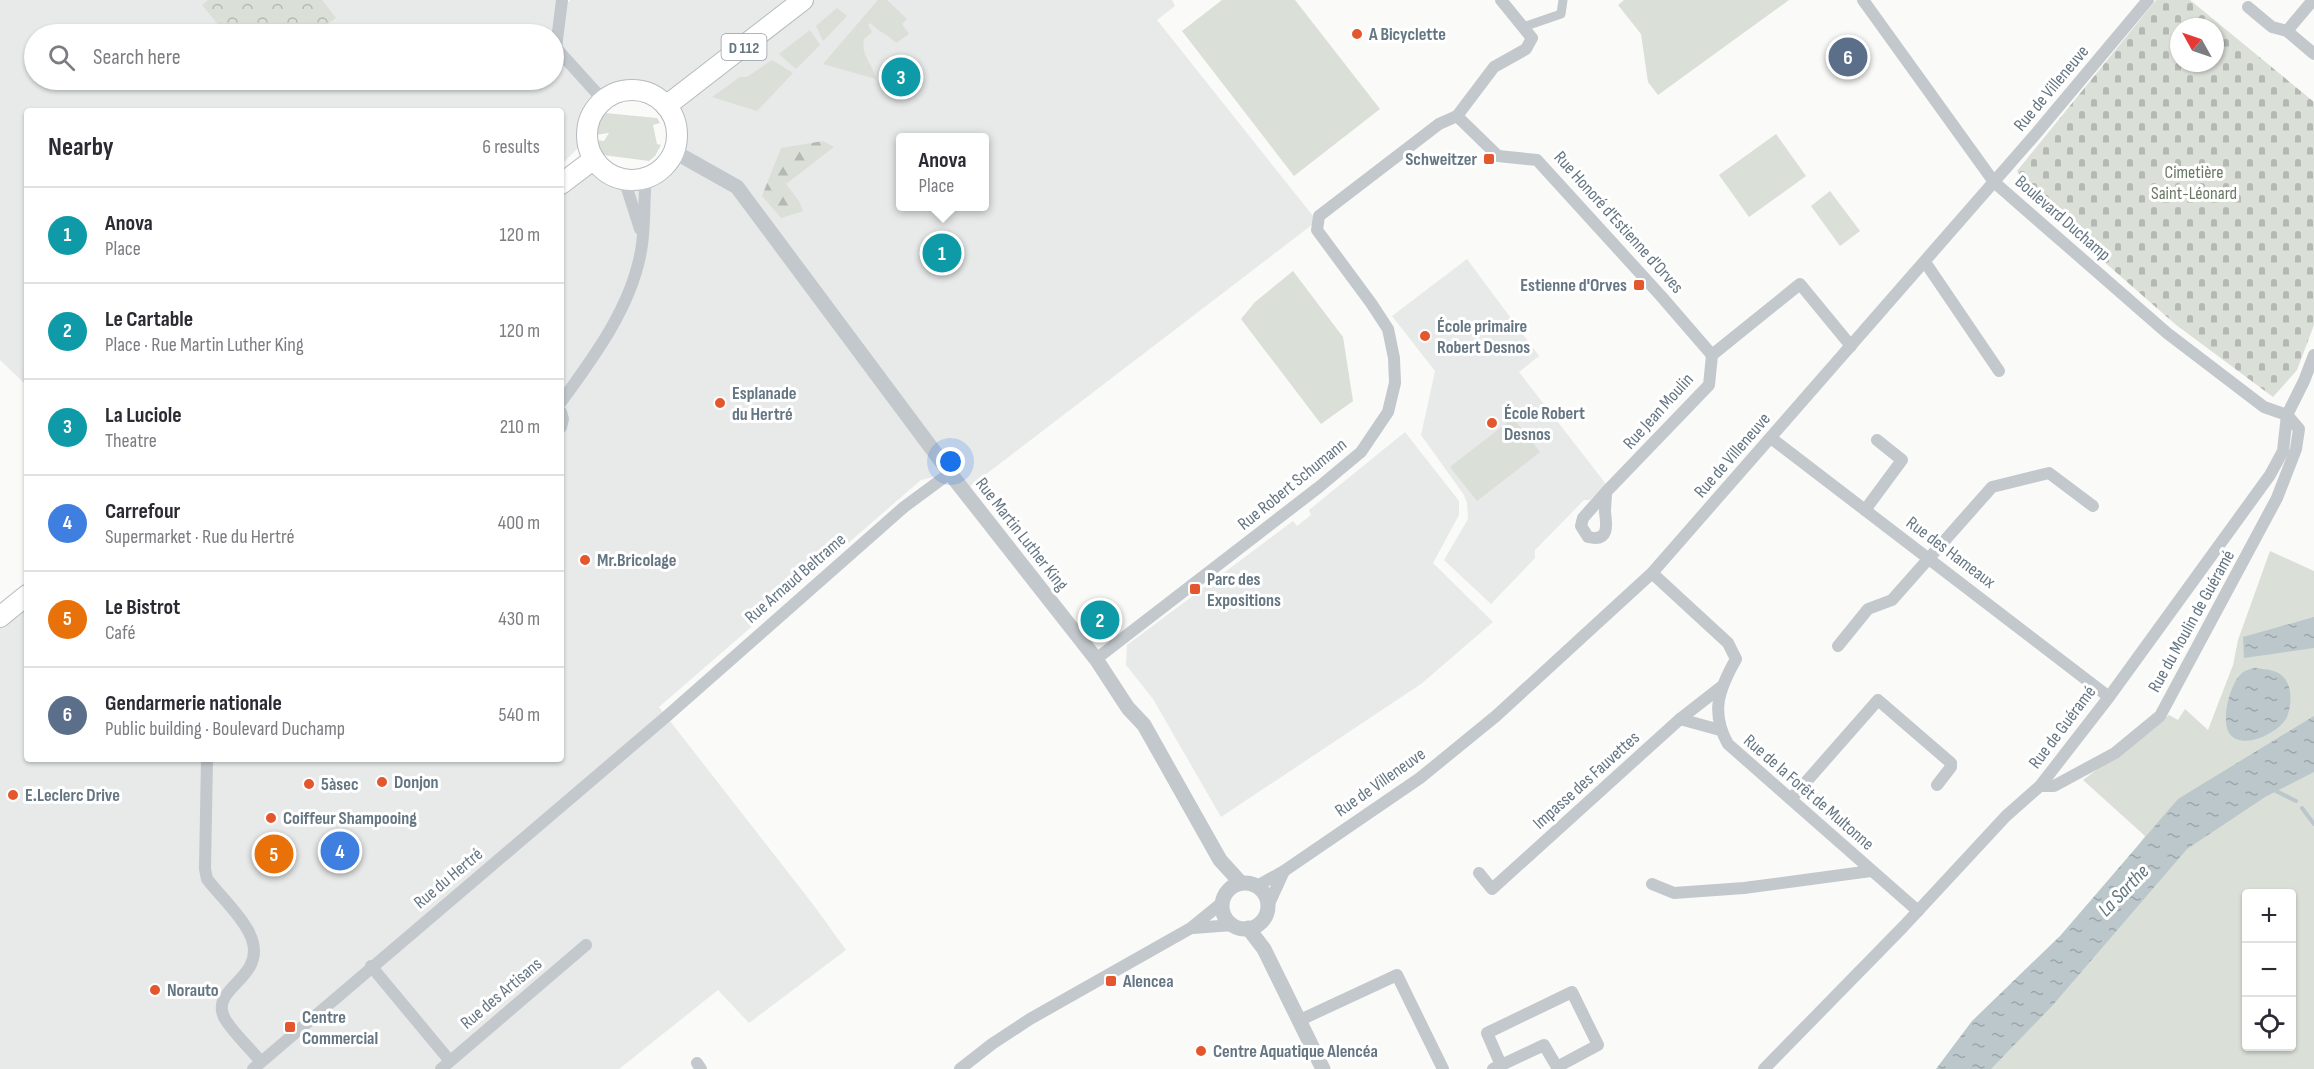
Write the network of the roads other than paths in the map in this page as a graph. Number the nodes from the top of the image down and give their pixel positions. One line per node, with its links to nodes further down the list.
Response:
1 (562, 0): 9 (street)
2 (803, 0): 15 (main road, D 112)
3 (1502, 0): 10 (street)
4 (1563, 0): 10 (street)
5 (1863, 0): 22 (street, Boulevard Duchamp)
6 (2148, 0): 22 (street, Rue de Villeneuve)
7 (2313, 0): 11 (street)
8 (2248, 7): 11 (street)
9 (559, 24)
10 (1523, 27): 16 (street)
11 (2287, 31): 12 (street)
12 (2314, 54)
13 (564, 57): 14 (street)
14 (603, 100): 15 (main road); 18 (main road)
15 (666, 106): 17 (main road)
16 (1457, 116): 26 (street, Rue Honoré d'Estienne d'Orves); 44 (street, Rue Robert Schumann)
17 (673, 151): 19 (main road); 34 (street, Rue Martin Luther King)
18 (594, 159): 20 (main road); 21 (main road)
19 (646, 177): 20 (main road); 23 (street)
20 (624, 179): 23 (street)
21 (564, 182)
22 (1994, 182): 24 (street, Rue de Villeneuve); 31 (street, Boulevard Duchamp)
23 (642, 235): 30 (street)
24 (1925, 262): 25 (street, Rue de Villeneuve); 28 (street)
25 (1851, 346): 26 (street); 32 (street, Rue de Villeneuve)
26 (1712, 355): 35 (street, Rue Jean Moulin)
27 (2314, 355): 29 (street, Rue de Guéramé)
28 (1999, 371)
29 (2309, 383): 31 (street, Rue de Guéramé)
30 (564, 398)
31 (2287, 415): 46 (street, Rue de Guéramé); 52 (street, Rue du Moulin de Guéramé)
32 (1771, 438): 37 (street, Rue des Hameaux); 39 (street, Rue de Villeneuve)
33 (1877, 440): 37 (street)
34 (950, 473): 44 (street, Rue Martin Luther King); 47 (street, Rue Arnaud Beltrame)
35 (1606, 492)
36 (2093, 506): 38 (street)
37 (1864, 510): 38 (street, Rue des Hameaux)
38 (1930, 559): 43 (street); 46 (street, Rue des Hameaux)
39 (1652, 573): 45 (street, Rue de la Forêt de Multonne); 55 (street, Rue de Villeneuve)
40 (24, 598): 42 (main road)
41 (24, 605): 42 (main road)
42 (0, 618)
43 (1838, 646)
44 (1100, 656): 59 (street, Rue Martin Luther King)
45 (1721, 687): 48 (street, Impasse des Fauvettes); 49 (street, Rue de la Forêt de Multonne)
46 (2109, 696): 52 (street, Rue de Guéramé)
47 (667, 716): 65 (street, Rue du Hertré)
48 (1680, 719): 49 (street); 56 (street, Impasse des Fauvettes)
49 (1720, 730): 53 (street, Rue de la Forêt de Multonne)
50 (207, 762): 68 (street)
51 (1937, 785): 53 (street)
52 (2040, 786): 61 (street, Rue de Guéramé)
53 (1791, 799): 54 (street, Rue de la Forêt de Multonne)
54 (1871, 871): 57 (street); 61 (street, Rue de la Forêt de Multonne)
55 (1284, 872): 58 (street, Rue de Villeneuve); 60 (street)
56 (1479, 873)
57 (1652, 884)
58 (1257, 886): 59 (street); 60 (street)
59 (1230, 892): 62 (street); 63 (street)
60 (1268, 906): 62 (street)
61 (1918, 911): 73 (street, Rue de Guéramé)
62 (1248, 925): 63 (street); 66 (street)
63 (1191, 928): 70 (street)
64 (586, 945): 67 (street, Rue des Artisans)
65 (371, 966): 67 (street); 68 (street, Rue du Hertré)
66 (1298, 1021): 71 (street); 72 (street)
67 (445, 1065)
68 (257, 1066)
69 (1497, 1067): 69 (street)
70 (960, 1069)
71 (1323, 1069)
72 (1443, 1069)
73 (1764, 1069)

